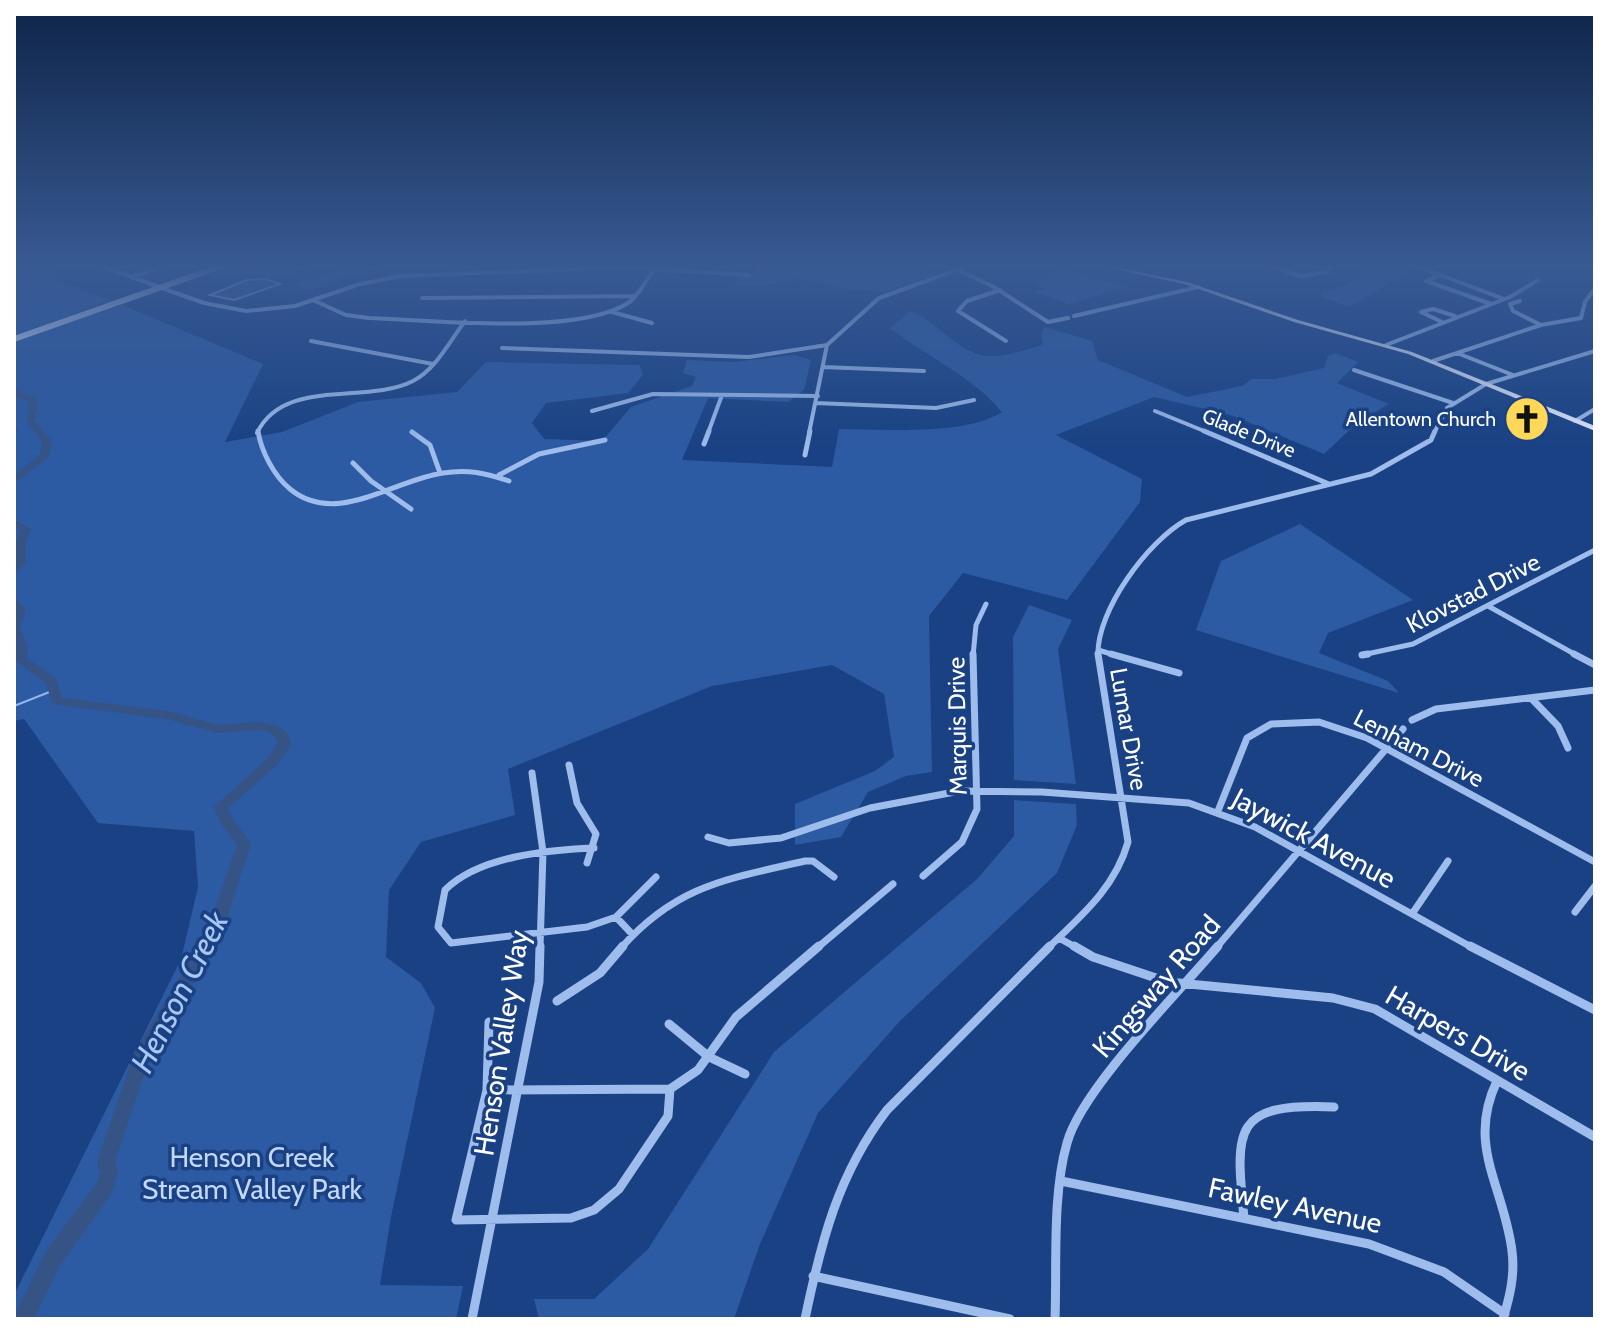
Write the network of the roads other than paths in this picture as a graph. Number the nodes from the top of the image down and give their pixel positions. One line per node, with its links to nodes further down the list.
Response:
1 (51, 326): 8 (main road)
2 (461, 326): 17 (street)
3 (848, 326): 11 (street)
4 (979, 326): 10 (street)
5 (1315, 326): 12 (main road)
6 (1432, 326): 12 (street)
7 (1537, 326): 15 (street)
8 (14, 339)
9 (311, 341): 17 (street)
10 (1006, 341)
11 (827, 345): 13 (street); 18 (street)
12 (1386, 345): 16 (main road)
13 (502, 348)
14 (1595, 351): 21 (street, Lumar Drive)
15 (1457, 353): 16 (street); 21 (street)
16 (1433, 361): 22 (main road)
17 (433, 364): 42 (street)
18 (823, 367): 20 (street); 24 (street)
19 (1354, 370): 27 (street)
20 (924, 371)
21 (1513, 375): 22 (street, Lumar Drive)
22 (1486, 384): 27 (street, Lumar Drive); 31 (main road)
23 (722, 395): 24 (street); 29 (street); 35 (street)
24 (818, 396): 26 (street)
25 (974, 400): 26 (street)
26 (816, 403): 36 (street)
27 (1454, 404): 41 (street, Lumar Drive)
28 (1595, 409): 31 (street)
29 (592, 411)
30 (1155, 411): 41 (street, Glade Drive)
31 (1575, 421): 32 (main road)
32 (1595, 429)
33 (412, 432): 38 (street)
34 (605, 440): 39 (street)
35 (704, 444)
36 (805, 455)
37 (353, 463): 42 (street)
38 (440, 473): 39 (street); 42 (street)
39 (499, 475): 40 (street)
40 (509, 481)
41 (1331, 485): 47 (street, Lumar Drive)
42 (387, 492): 43 (street)
43 (411, 509)
44 (1595, 550): 46 (street, Klovstad Drive)
45 (986, 604): 59 (street, Marquis Drive)
46 (1488, 606): 48 (street, Klovstad Drive); 49 (street)
47 (1098, 650): 50 (street); 60 (street, Lumar Drive)
48 (1362, 655)
49 (1595, 665)
50 (1179, 673)
51 (1595, 690): 52 (street)
52 (1531, 698): 53 (street); 55 (street)
53 (1412, 720)
54 (1403, 729): 56 (street, Kingsway Road)
55 (1568, 748)
56 (1386, 749): 61 (street, Lenham Drive); 64 (street, Kingsway Road); 67 (street, Lenham Drive)
57 (569, 765): 63 (street)
58 (532, 773): 65 (street, Henson Valley Way)
59 (979, 790): 60 (street, Jaywick Avenue); 62 (street, Jaywick Avenue); 69 (street, Marquis Drive)
60 (1123, 797): 61 (street, Jaywick Avenue); 79 (street, Lumar Drive)
61 (1218, 811): 64 (street, Jaywick Avenue)
62 (708, 837)
63 (594, 848): 65 (street); 68 (street)
64 (1299, 851): 75 (street, Jaywick Avenue); 80 (street, Kingsway Road)
65 (543, 852): 77 (street, Henson Valley Way); 77 (street)
66 (1448, 861): 75 (street)
67 (1595, 862)
68 (587, 863)
69 (923, 876)
70 (656, 877): 76 (street)
71 (834, 877): 78 (street)
72 (893, 884): 85 (street)
73 (1595, 886): 74 (street)
74 (1575, 912)
75 (1412, 914): 82 (street, Jaywick Avenue)
76 (616, 917): 77 (street); 78 (street)
77 (543, 934): 88 (street, Henson Valley Way)
78 (633, 935): 81 (street)
79 (1059, 938): 80 (street, Harpers Drive); 96 (street, Lumar Drive)
80 (1186, 986): 87 (street, Harpers Drive); 93 (street, Kingsway Road)
81 (557, 1001)
82 (1595, 1010)
83 (489, 1022): 90 (street)
84 (669, 1024): 85 (street)
85 (709, 1057): 86 (street); 89 (street)
86 (745, 1074)
87 (1497, 1081): 92 (street, Harpers Drive); 97 (street)
88 (519, 1089): 89 (street); 90 (street); 95 (street, Henson Valley Way)
89 (670, 1089): 95 (street)
90 (487, 1090): 95 (street)
91 (1334, 1107): 94 (street)
92 (1595, 1137)
93 (1061, 1181): 94 (street, Fawley Avenue); 101 (street, Kingsway Road)
94 (1244, 1218): 97 (street, Fawley Avenue)
95 (494, 1219): 98 (street, Henson Valley Way)
96 (813, 1276): 99 (street, Lumar Drive); 100 (street)
97 (1504, 1316)
98 (472, 1319)
99 (805, 1319)
100 (1010, 1319)
101 (1055, 1319)

